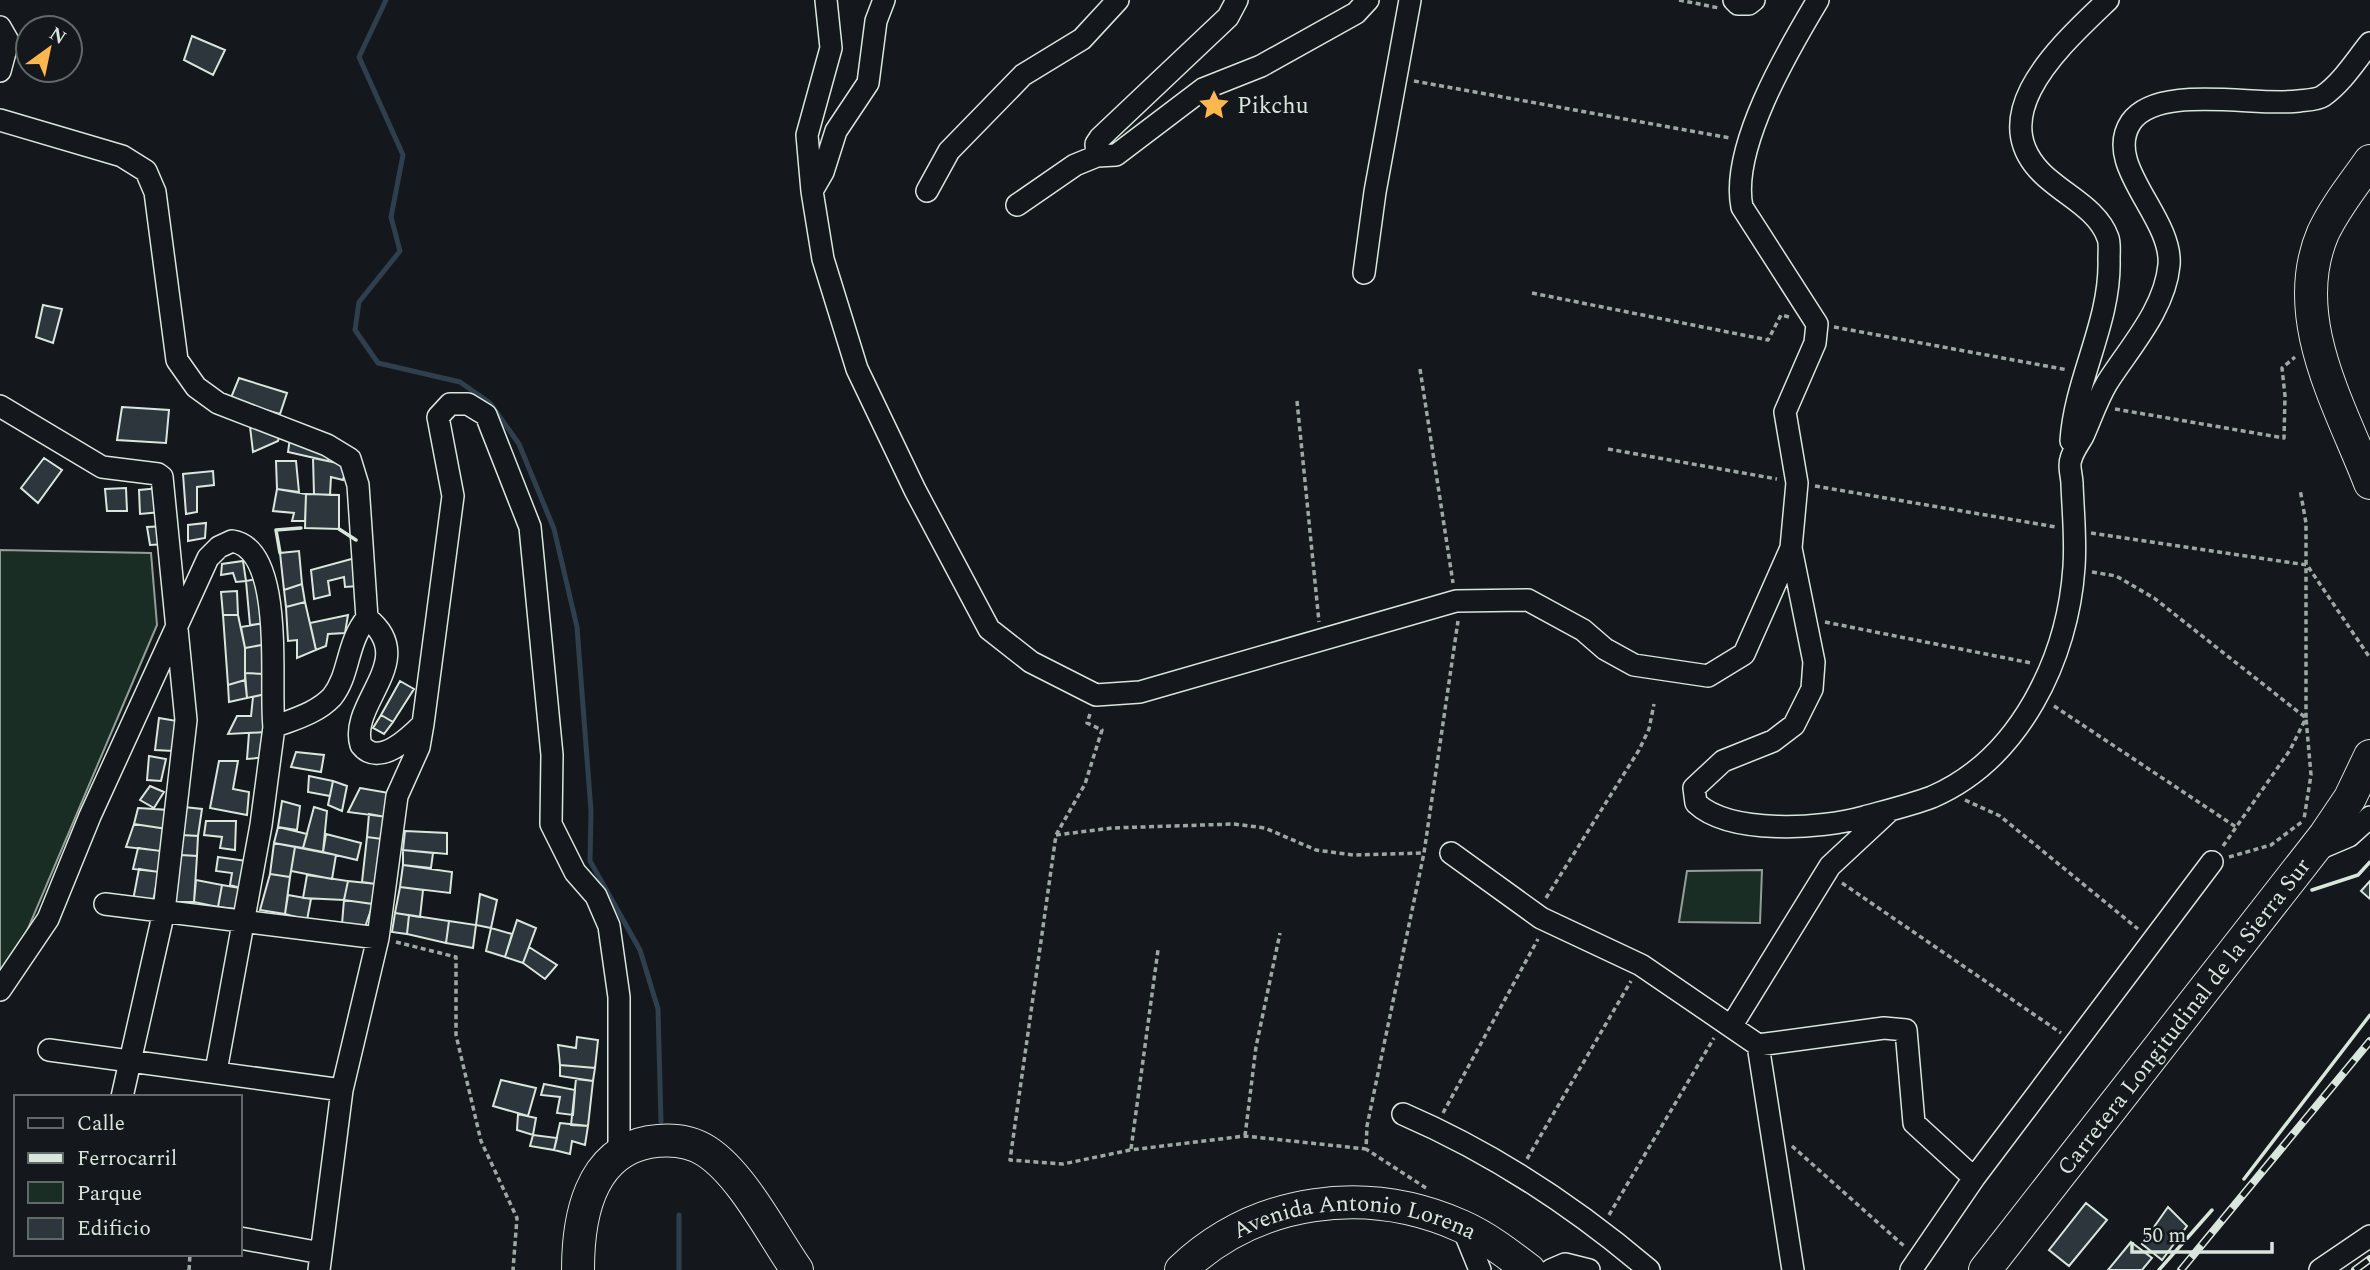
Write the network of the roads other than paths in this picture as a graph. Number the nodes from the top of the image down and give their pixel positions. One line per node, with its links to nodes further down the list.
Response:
1 (826, 0): 15 (street)
2 (884, 0): 15 (street)
3 (1118, 0): 16 (street)
4 (1237, 0): 13 (street)
5 (1368, 0): 13 (street)
6 (1410, 0): 18 (street)
7 (1818, 0): 22 (street)
8 (2108, 0): 20 (street)
9 (0, 27): 11 (street)
10 (2370, 43): 20 (street)
11 (0, 71)
12 (0, 120): 23 (street)
13 (1097, 156): 17 (street)
14 (2370, 161): 21 (highway)
15 (812, 191): 22 (street)
16 (927, 191)
17 (1017, 205)
18 (1364, 273)
19 (0, 406): 24 (street)
20 (2070, 461): 28 (street)
21 (2370, 483)
22 (1791, 548): 28 (street)
23 (366, 618): 25 (street); 26 (street)
24 (177, 628): 26 (street); 34 (street); 37 (street)
25 (423, 724): 36 (street); 46 (street)
26 (274, 727): 35 (street)
27 (2370, 756): 30 (highway, Carretera Longitudinal de la Sierra Sur)
28 (1894, 807): 38 (street)
29 (2370, 817): 30 (street)
30 (2314, 836): 62 (highway, Carretera Longitudinal de la Sierra Sur)
31 (1451, 853): 38 (street)
32 (2212, 862): 47 (street)
33 (105, 904): 34 (street)
34 (164, 911): 35 (street); 41 (street)
35 (244, 922): 36 (street); 42 (street)
36 (378, 938): 43 (street)
37 (0, 990)
38 (1728, 1023): 39 (street)
39 (1758, 1045): 47 (street); 61 (street)
40 (49, 1050): 41 (street)
41 (129, 1061): 42 (street); 44 (street)
42 (216, 1071): 43 (street)
43 (342, 1090): 51 (street)
44 (122, 1095)
45 (1404, 1114): 60 (street)
46 (619, 1153): 53 (highway); 54 (highway)
47 (1974, 1178): 52 (street)
48 (1462, 1226): 55 (highway, Avenida Antonio Lorena); 56 (street); 57 (highway, Avenida Antonio Lorena)
49 (2370, 1236): 63 (street)
50 (242, 1239): 51 (street)
51 (320, 1262)
52 (1915, 1265)
53 (578, 1270)
54 (797, 1270)
55 (1181, 1270)
56 (1480, 1270)
57 (1529, 1270)
58 (1551, 1270): 59 (street)
59 (1589, 1270)
60 (1649, 1270)
61 (1793, 1270)
62 (1985, 1270)
63 (2320, 1270)

